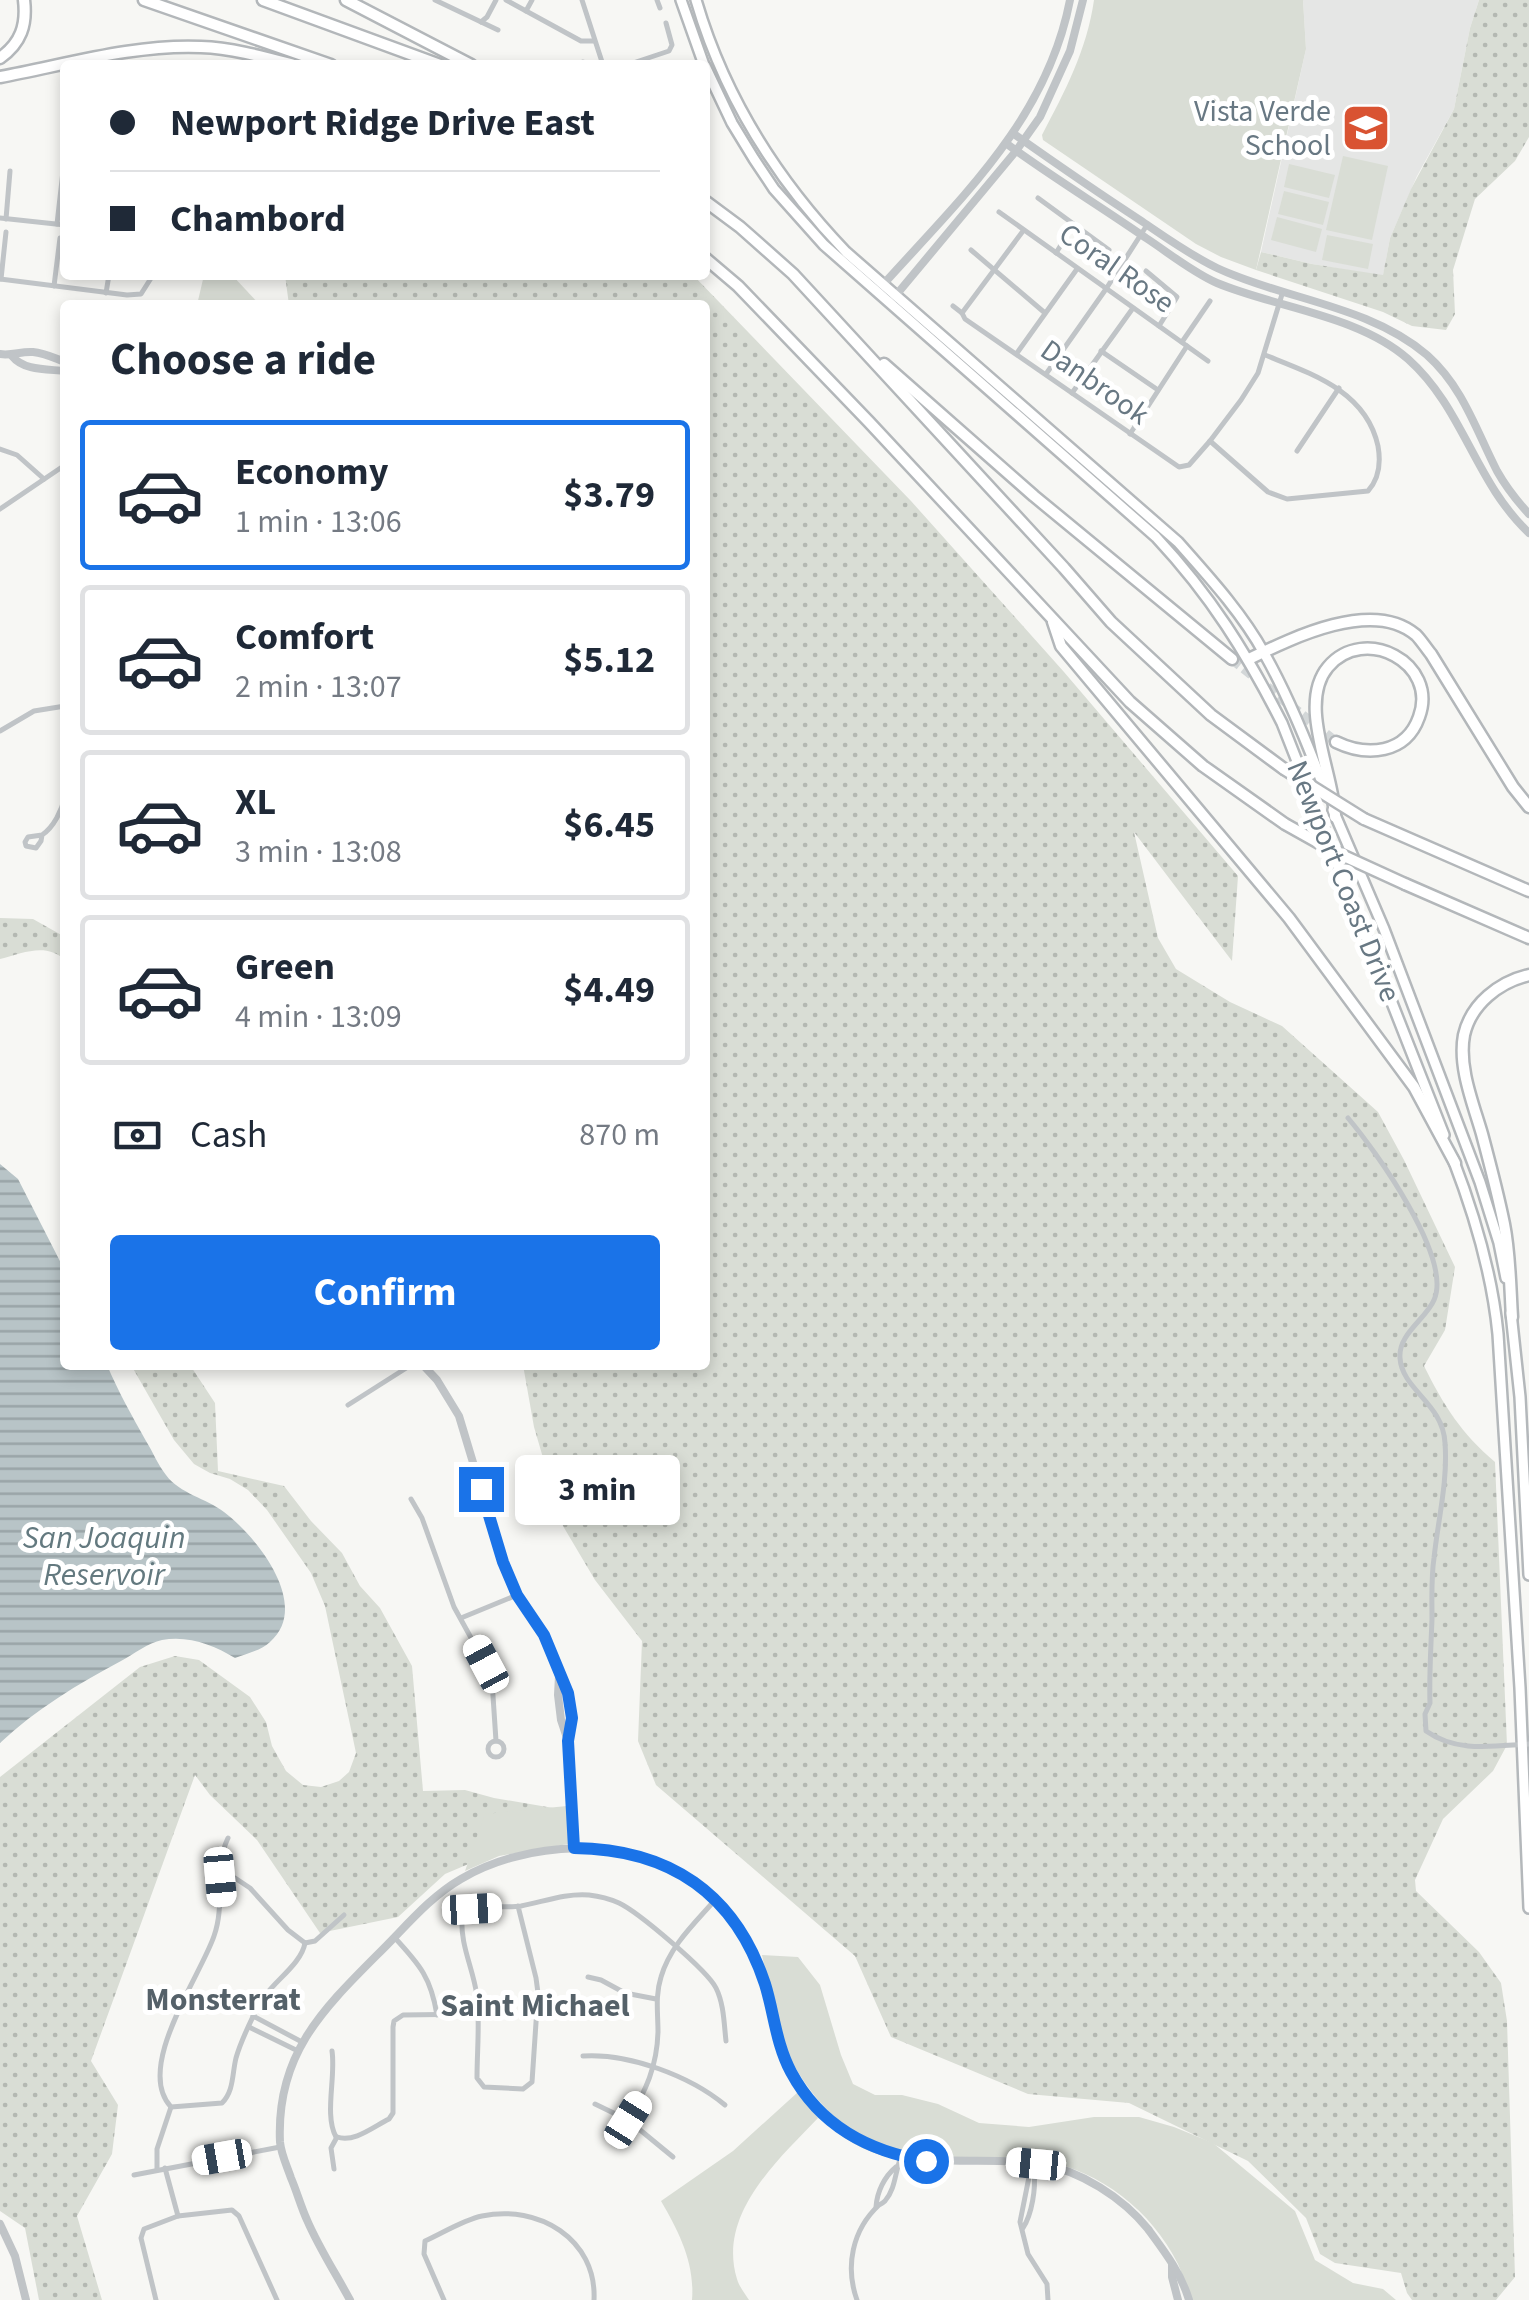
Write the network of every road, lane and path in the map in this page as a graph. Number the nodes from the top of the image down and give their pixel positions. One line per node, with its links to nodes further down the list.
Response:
1 (24, 0): 22 (highway)
2 (144, 0): 25 (highway)
3 (263, 0): 26 (highway)
4 (346, 0): 27 (highway)
5 (435, 0): 17 (street)
6 (496, 0): 17 (street)
7 (506, 0): 16 (street)
8 (532, 0): 16 (street)
9 (657, 0): 15 (street)
10 (681, 0): 31 (main road, Newport Coast Drive)
11 (696, 0): 61 (main road, Newport Coast Drive)
12 (1070, 0): 35 (street)
13 (1083, 0): 36 (street)
14 (585, 1): 20 (street)
15 (660, 8)
16 (526, 10): 20 (street)
17 (481, 22): 19 (street)
18 (666, 24): 21 (street)
19 (498, 30)
20 (594, 41): 28 (street)
21 (664, 54): 29 (street); 30 (street)
22 (0, 58)
23 (87, 60): 24 (highway)
24 (271, 60)
25 (318, 60)
26 (426, 60)
27 (461, 60)
28 (601, 60)
29 (644, 60)
30 (666, 60)
31 (703, 60)
32 (60, 65): 33 (highway)
33 (0, 77)
34 (710, 77): 65 (main road, Newport Coast Drive)
35 (1014, 134): 36 (street); 37 (street)
36 (1024, 141): 38 (street); 45 (street)
37 (1006, 144): 38 (street); 61 (street)
38 (1016, 151): 49 (street); 67 (street)
39 (10, 171): 43 (street)
40 (1038, 198): 44 (street)
41 (710, 205): 76 (highway)
42 (999, 212): 47 (street, Coral Rose)
43 (3, 218): 46 (street)
44 (1074, 224): 52 (street); 53 (street)
45 (1147, 224): 49 (street); 64 (street)
46 (60, 225)
47 (1024, 230): 53 (street, Coral Rose); 56 (street)
48 (6, 232): 58 (street)
49 (1142, 235): 63 (street); 70 (street)
50 (60, 238): 62 (street)
51 (971, 250): 56 (street)
52 (1110, 250)
53 (1056, 253): 55 (street, Coral Rose)
54 (710, 262): 101 (highway)
55 (1077, 269): 63 (street, Coral Rose); 74 (street)
56 (994, 272): 73 (street); 74 (street)
57 (1146, 272): 75 (street)
58 (1, 279): 62 (street)
59 (107, 280): 66 (street)
60 (150, 280): 66 (street)
61 (884, 284): 65 (street); 67 (main road, Newport Coast Drive)
62 (54, 286): 66 (street)
63 (1106, 289): 72 (street, Coral Rose); 88 (street)
64 (1283, 291): 70 (street); 99 (street)
65 (876, 292): 69 (main road, Newport Coast Drive)
66 (106, 293)
67 (897, 294): 69 (street); 102 (main road, Newport Coast Drive)
68 (1210, 301): 77 (street)
69 (889, 303): 103 (main road, Newport Coast Drive)
70 (1280, 304): 81 (street); 100 (street)
71 (953, 306): 73 (street, Danbrook)
72 (1132, 308): 75 (street, Coral Rose); 78 (street)
73 (962, 313): 80 (street, Danbrook)
74 (1046, 313): 80 (street)
75 (1159, 326): 77 (street, Coral Rose)
76 (842, 327): 104 (highway); 112 (highway, bridge)
77 (1185, 344): 85 (street, Coral Rose); 90 (street)
78 (1101, 350): 90 (street); 91 (street)
79 (0, 354): 83 (street)
80 (1016, 354): 88 (street, Danbrook)
81 (1266, 354): 89 (street); 93 (street)
82 (50, 355): 83 (street); 84 (street); 86 (street)
83 (14, 359): 86 (street)
84 (60, 360)
85 (1208, 361)
86 (48, 369): 87 (street)
87 (60, 370)
88 (1046, 374): 91 (street, Danbrook)
89 (1339, 388): 93 (street); 95 (street)
90 (1158, 390): 92 (street)
91 (1072, 393): 92 (street, Danbrook)
92 (1130, 434): 93 (street, Danbrook)
93 (1210, 441)
94 (0, 449): 97 (street)
95 (1298, 451)
96 (60, 468): 97 (street)
97 (44, 479): 98 (street)
98 (0, 509)
99 (1529, 514)
100 (1529, 533)
101 (1051, 617): 113 (highway, bridge); 116 (highway)
102 (1264, 652): 103 (highway); 108 (highway); 110 (main road, Newport Coast Drive)
103 (1249, 658): 116 (main road, Newport Coast Drive)
104 (1232, 659)
105 (60, 707): 106 (street)
106 (0, 731)
107 (1336, 742): 110 (highway)
108 (1529, 807)
109 (60, 809): 111 (street)
110 (1335, 817): 117 (main road, Newport Coast Drive)
111 (42, 835)
112 (1529, 890)
113 (1529, 938)
114 (1529, 975): 117 (highway)
115 (1348, 1118): 128 (street)
116 (1455, 1163): 123 (main road, Newport Coast Drive)
117 (1512, 1317): 122 (main road, Newport Coast Drive)
118 (403, 1370): 120 (street)
119 (427, 1370): 125 (street)
120 (348, 1406)
121 (411, 1499): 126 (street)
122 (1528, 1523): 123 (street); 124 (main road, Newport Coast Drive)
123 (1510, 1524): 128 (main road, Newport Coast Drive)
124 (1529, 1575)
125 (517, 1595): 126 (street); 130 (street)
126 (461, 1618): 127 (street)
127 (496, 1741)
128 (1526, 1744): 134 (main road, Newport Coast Drive)
129 (228, 1838): 131 (street)
130 (574, 1848): 132 (street); 136 (street)
131 (220, 1877): 137 (street); 154 (street)
132 (714, 1900): 138 (street); 159 (street)
133 (518, 1906): 138 (street); 141 (street); 141 (street)
134 (1529, 1908)
135 (344, 1915): 137 (street)
136 (395, 1938): 142 (street); 148 (street)
137 (304, 1943): 143 (street)
138 (674, 1946): 140 (street); 147 (street)
139 (588, 1977): 140 (street)
140 (656, 1999): 151 (street)
141 (478, 2014): 142 (street)
142 (436, 2015): 156 (street)
143 (253, 2016): 144 (street); 145 (street)
144 (248, 2027): 146 (street); 154 (street)
145 (274, 2027): 146 (street); 148 (street)
146 (269, 2036): 148 (street)
147 (726, 2041)
148 (300, 2046): 157 (street)
149 (332, 2051): 156 (street)
150 (583, 2056): 151 (street)
151 (654, 2068): 153 (street); 155 (street)
152 (595, 2104): 155 (street)
153 (725, 2105)
154 (175, 2108): 161 (street)
155 (628, 2120): 158 (street)
156 (336, 2137): 162 (street)
157 (280, 2146): 161 (street); 170 (street)
158 (672, 2156)
159 (901, 2156): 160 (street); 173 (street)
160 (1035, 2168): 166 (street); 174 (street)
161 (161, 2169): 163 (street); 164 (street)
162 (334, 2170)
163 (134, 2175)
164 (178, 2216): 168 (street); 169 (street)
165 (0, 2224): 167 (street)
166 (1172, 2265): 175 (street); 176 (street)
167 (26, 2300)
168 (156, 2300)
169 (277, 2300)
170 (350, 2300)
171 (444, 2300): 172 (street)
172 (594, 2300)
173 (857, 2300)
174 (1048, 2300)
175 (1178, 2300)
176 (1189, 2300)

